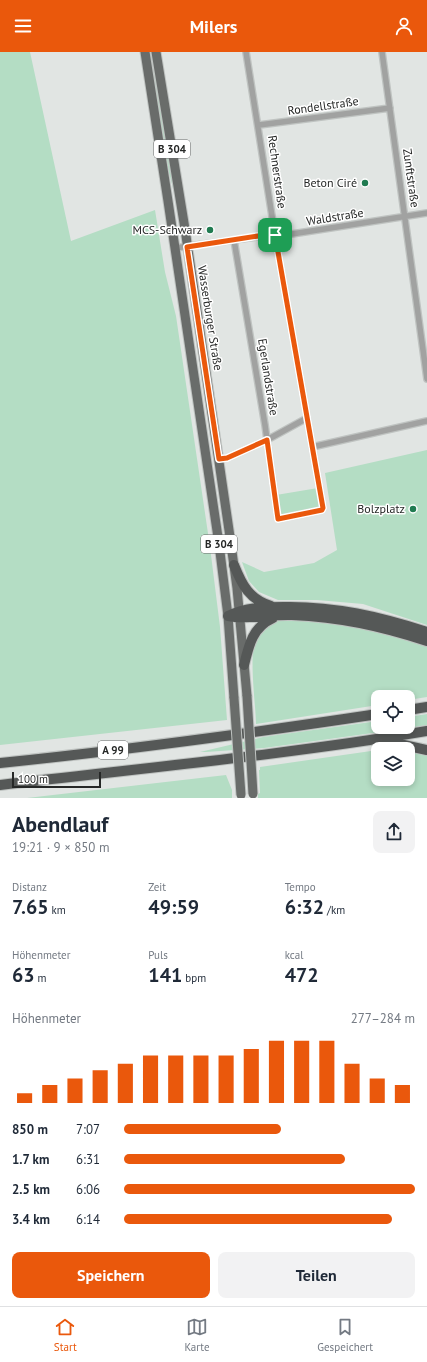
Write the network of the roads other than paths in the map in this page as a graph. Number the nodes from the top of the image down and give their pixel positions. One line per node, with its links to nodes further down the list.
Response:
1 (145, 52): 12 (main road, Wasserburger Straße / B 304)
2 (156, 52): 11 (main road, Wasserburger Straße / B 304)
3 (246, 52): 6 (street, Rechnerstraße)
4 (382, 52): 5 (street, Zunftstraße)
5 (390, 108): 6 (street, Rondellstraße); 8 (street, Zunftstraße)
6 (259, 125): 9 (street, Rechnerstraße)
7 (427, 213): 8 (street, Waldstraße)
8 (405, 217): 9 (street, Waldstraße); 13 (street, Zunftstraße)
9 (275, 235): 10 (street, Waldstraße); 14 (street, Rechnerstraße)
10 (234, 240): 11 (street, Waldstraße); 16 (street, Egerlandstraße)
11 (187, 247): 12 (street, Waldstraße); 18 (main road, Wasserburger Straße / B 304)
12 (175, 248): 23 (main road, Wasserburger Straße / B 304)
13 (427, 379)
14 (307, 418): 16 (street); 17 (street, Rechnerstraße)
15 (427, 421): 17 (street)
16 (267, 440): 18 (street); 19 (street, Egerlandstraße)
17 (312, 447): 19 (street, Rechnerstraße)
18 (219, 459): 20 (main road, Wasserburger Straße / B 304)
19 (323, 508)
20 (234, 565): 21 (highway); 22 (main road, B 304)
21 (275, 611): 22 (highway); 24 (highway); 25 (highway); 26 (highway)
22 (239, 615): 23 (highway); 26 (main road, B 304)
23 (228, 616): 36 (main road, B 304, bridge)
24 (427, 632)
25 (427, 641)
26 (244, 664): 35 (main road, B 304, bridge)
27 (427, 707): 28 (highway)
28 (415, 709)
29 (371, 715): 33 (highway, A 99)
30 (427, 731): 31 (highway, A 99)
31 (376, 740): 32 (highway); 34 (highway, A 99)
32 (427, 750)
33 (0, 763)
34 (0, 785)
35 (253, 796)
36 (241, 797)

